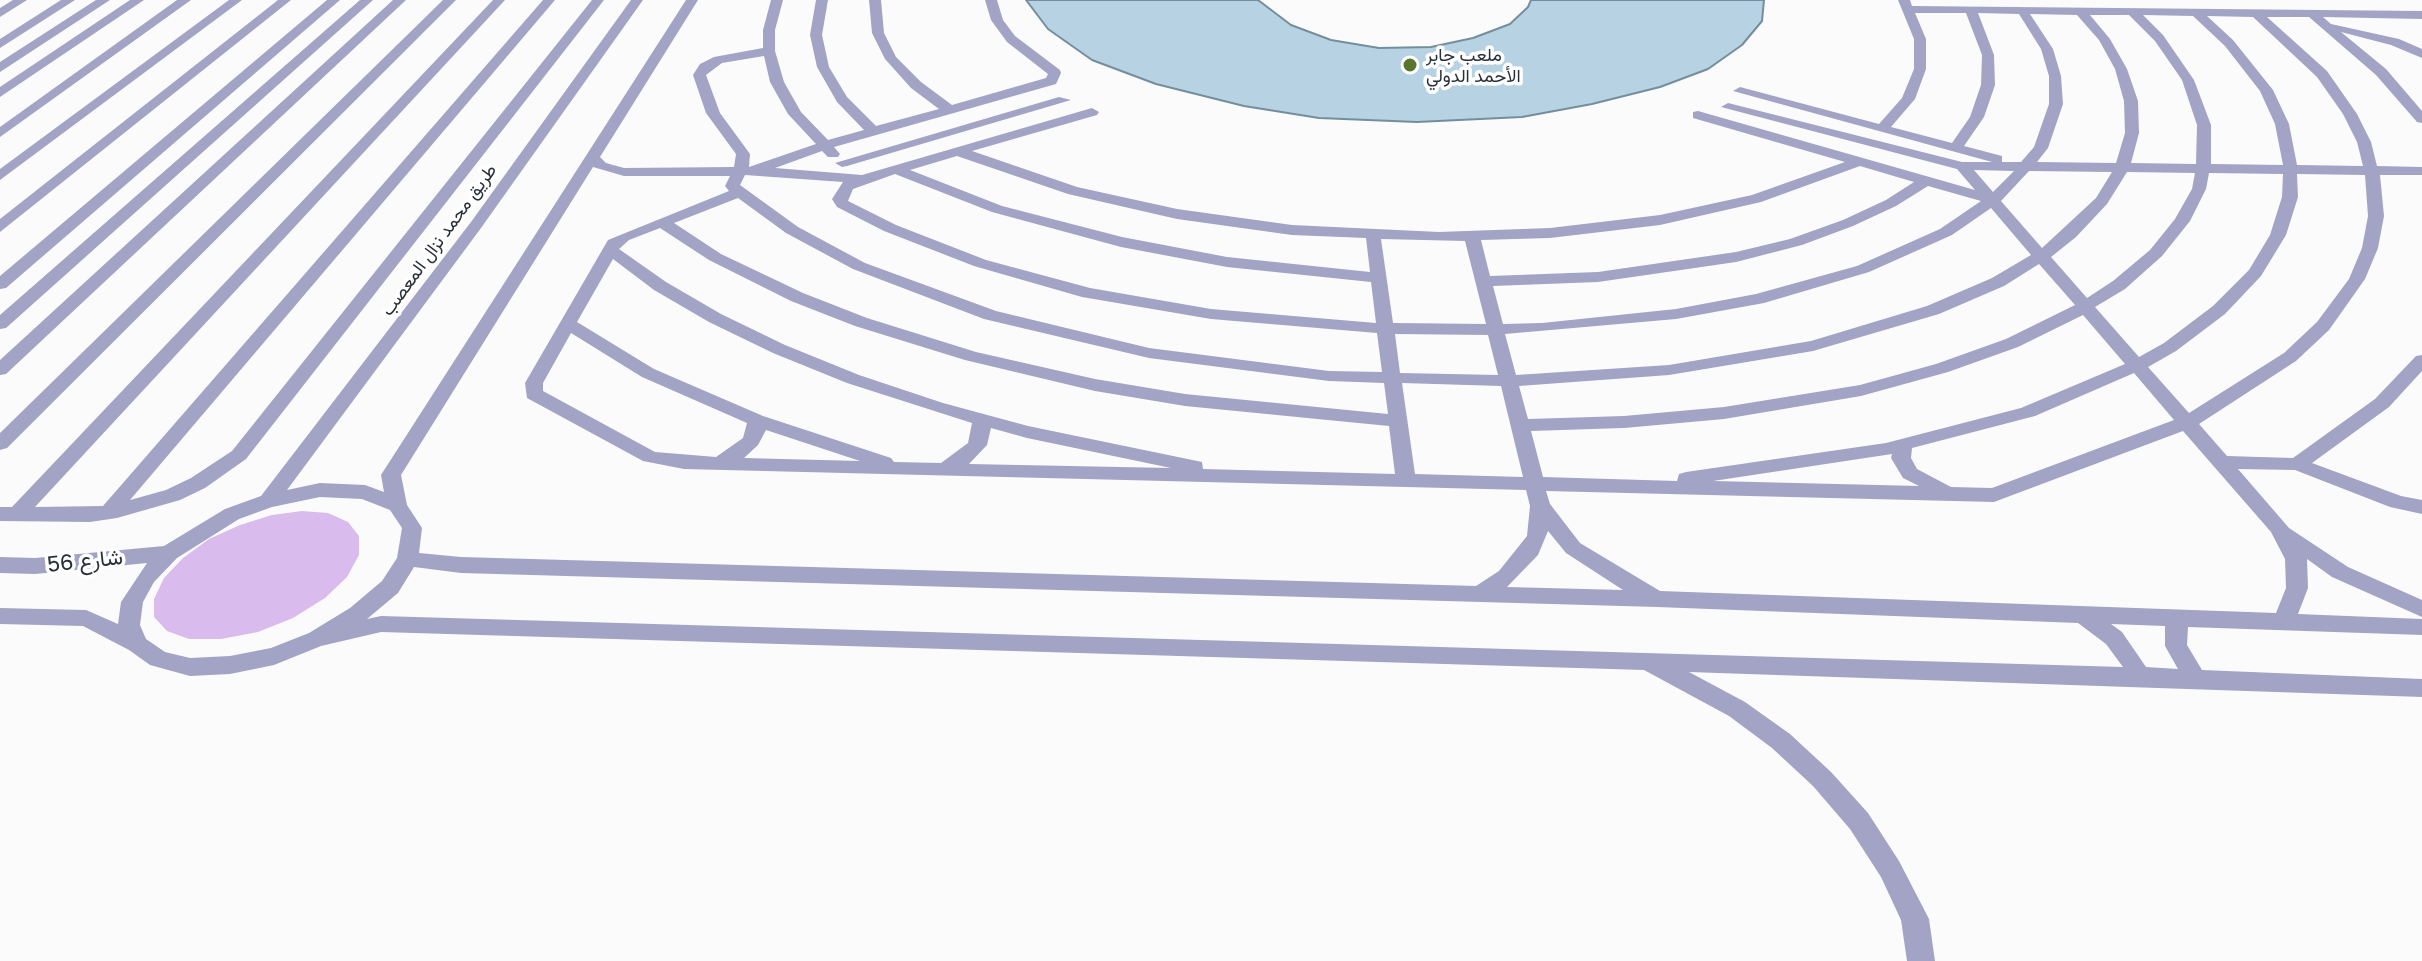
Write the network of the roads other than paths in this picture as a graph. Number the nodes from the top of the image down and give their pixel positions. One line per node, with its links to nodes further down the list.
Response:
1 (21, 0): 31 (street)
2 (69, 0): 38 (street)
3 (104, 0): 41 (street)
4 (138, 0): 43 (street)
5 (185, 0): 57 (street)
6 (236, 0): 75 (street)
7 (285, 0): 85 (street)
8 (334, 0): 44 (street)
9 (367, 0): 45 (street)
10 (400, 0): 46 (street)
11 (450, 0): 109 (street)
12 (499, 0): 125 (street)
13 (549, 0): 124 (street)
14 (598, 0): 124 (street)
15 (637, 0): 121 (street, طريق محمد نزال المعصب)
16 (692, 0): 61 (street)
17 (777, 0): 39 (street)
18 (822, 0): 56 (street)
19 (875, 0): 51 (street)
20 (991, 0): 51 (street)
21 (1946, 0): 22 (street)
22 (2392, 1)
23 (1906, 4): 25 (street); 55 (street)
24 (2422, 7): 33 (street)
25 (1970, 9): 26 (street); 59 (street)
26 (2022, 10): 27 (street); 65 (street)
27 (2080, 10): 28 (street); 66 (street)
28 (2132, 11): 29 (street); 67 (street)
29 (2195, 11): 30 (street); 69 (street)
30 (2255, 12): 32 (street); 70 (street)
31 (0, 13)
32 (2311, 13): 33 (street); 35 (street)
33 (2408, 13): 34 (street)
34 (2422, 15)
35 (2326, 24): 36 (street); 37 (street)
36 (2385, 39): 37 (street); 40 (street)
37 (2349, 42): 54 (street)
38 (0, 44)
39 (769, 51): 58 (street); 74 (street)
40 (2422, 54)
41 (0, 68)
42 (0, 75): 43 (street)
43 (27, 75): 48 (street)
44 (230, 87): 45 (street); 81 (street)
45 (269, 87): 46 (street); 80 (street)
46 (307, 87): 78 (street)
47 (1740, 91): 55 (street)
48 (0, 93)
49 (1064, 100): 63 (street)
50 (1728, 107): 64 (street)
51 (951, 111): 56 (street)
52 (1092, 112): 60 (street)
53 (1698, 115): 62 (street)
54 (2422, 119)
55 (1882, 129): 59 (street)
56 (874, 132): 58 (street)
57 (0, 133)
58 (823, 146): 63 (street); 71 (street)
59 (1956, 148): 65 (street)
60 (960, 152): 68 (street); 86 (street)
61 (593, 159): 73 (street); 79 (street)
62 (1859, 161): 77 (street); 87 (street)
63 (842, 163): 76 (street)
64 (1962, 166): 65 (street); 83 (street)
65 (2028, 167): 66 (street); 83 (street)
66 (2122, 168): 67 (street); 89 (street)
67 (2204, 169): 69 (street); 93 (street)
68 (897, 170): 76 (street); 90 (street)
69 (2291, 170): 70 (street); 100 (street)
70 (2373, 170): 72 (street); 107 (street)
71 (754, 171): 74 (street); 76 (street)
72 (2422, 171)
73 (633, 172): 74 (street); 79 (street)
74 (738, 172): 82 (street)
75 (0, 176)
76 (863, 179): 97 (street)
77 (1926, 180): 83 (street); 91 (street)
78 (199, 186): 80 (street); 94 (street)
79 (576, 186): 122 (street)
80 (154, 188): 81 (street); 95 (street)
81 (111, 189): 92 (street)
82 (739, 192): 84 (street); 102 (street)
83 (1994, 200): 89 (street); 98 (street)
84 (662, 222): 88 (street); 106 (street)
85 (0, 227)
86 (1373, 235): 87 (street); 90 (street)
87 (1472, 236): 91 (street)
88 (609, 249): 96 (street); 105 (street)
89 (2043, 255): 93 (street); 103 (street)
90 (1379, 278): 97 (street)
91 (1483, 281): 98 (street)
92 (0, 284)
93 (2087, 306): 100 (street); 108 (street)
94 (55, 319): 95 (street); 101 (street)
95 (1, 322)
96 (567, 323): 104 (street); 112 (street)
97 (1386, 329): 98 (street); 102 (street)
98 (1496, 330): 103 (street)
99 (2422, 360): 113 (street)
100 (2138, 365): 107 (street); 110 (street)
101 (0, 370)
102 (1392, 380): 103 (street); 106 (street)
103 (1509, 381): 108 (street)
104 (756, 420): 112 (street); 114 (street)
105 (981, 420): 115 (street); 116 (street)
106 (1398, 421): 117 (street)
107 (2188, 422): 111 (street); 120 (street)
108 (1520, 425): 119 (street)
109 (0, 444)
110 (1903, 445): 118 (street); 120 (street)
111 (2223, 462): 113 (street); 126 (street)
112 (717, 464): 114 (street)
113 (2297, 464): 123 (street)
114 (906, 469): 115 (street)
115 (944, 470): 116 (street)
116 (1252, 478): 117 (street)
117 (1406, 482): 119 (street)
118 (1622, 488): 119 (street); 120 (street)
119 (1538, 496): 130 (street); 131 (street)
120 (1954, 496)
121 (268, 501): 122 (street); 127 (street)
122 (397, 505): 128 (street)
123 (2421, 506)
124 (109, 512): 125 (street)
125 (8, 514)
126 (2279, 528): 132 (street); 136 (street)
127 (169, 553): 129 (street, شارع 56); 139 (street)
128 (408, 559): 130 (street); 138 (street)
129 (0, 565)
130 (1480, 594): 131 (street)
131 (1657, 599): 133 (street)
132 (2422, 609)
133 (2084, 615): 135 (street); 141 (street)
134 (2, 616): 139 (street)
135 (2177, 619): 136 (street); 142 (street)
136 (2284, 623): 137 (street)
137 (2422, 627)
138 (317, 639): 139 (street); 140 (street)
139 (137, 644)
140 (1642, 661): 141 (street); 144 (street)
141 (2138, 676): 142 (street)
142 (2195, 678): 143 (street)
143 (2422, 688)
144 (1921, 961)

